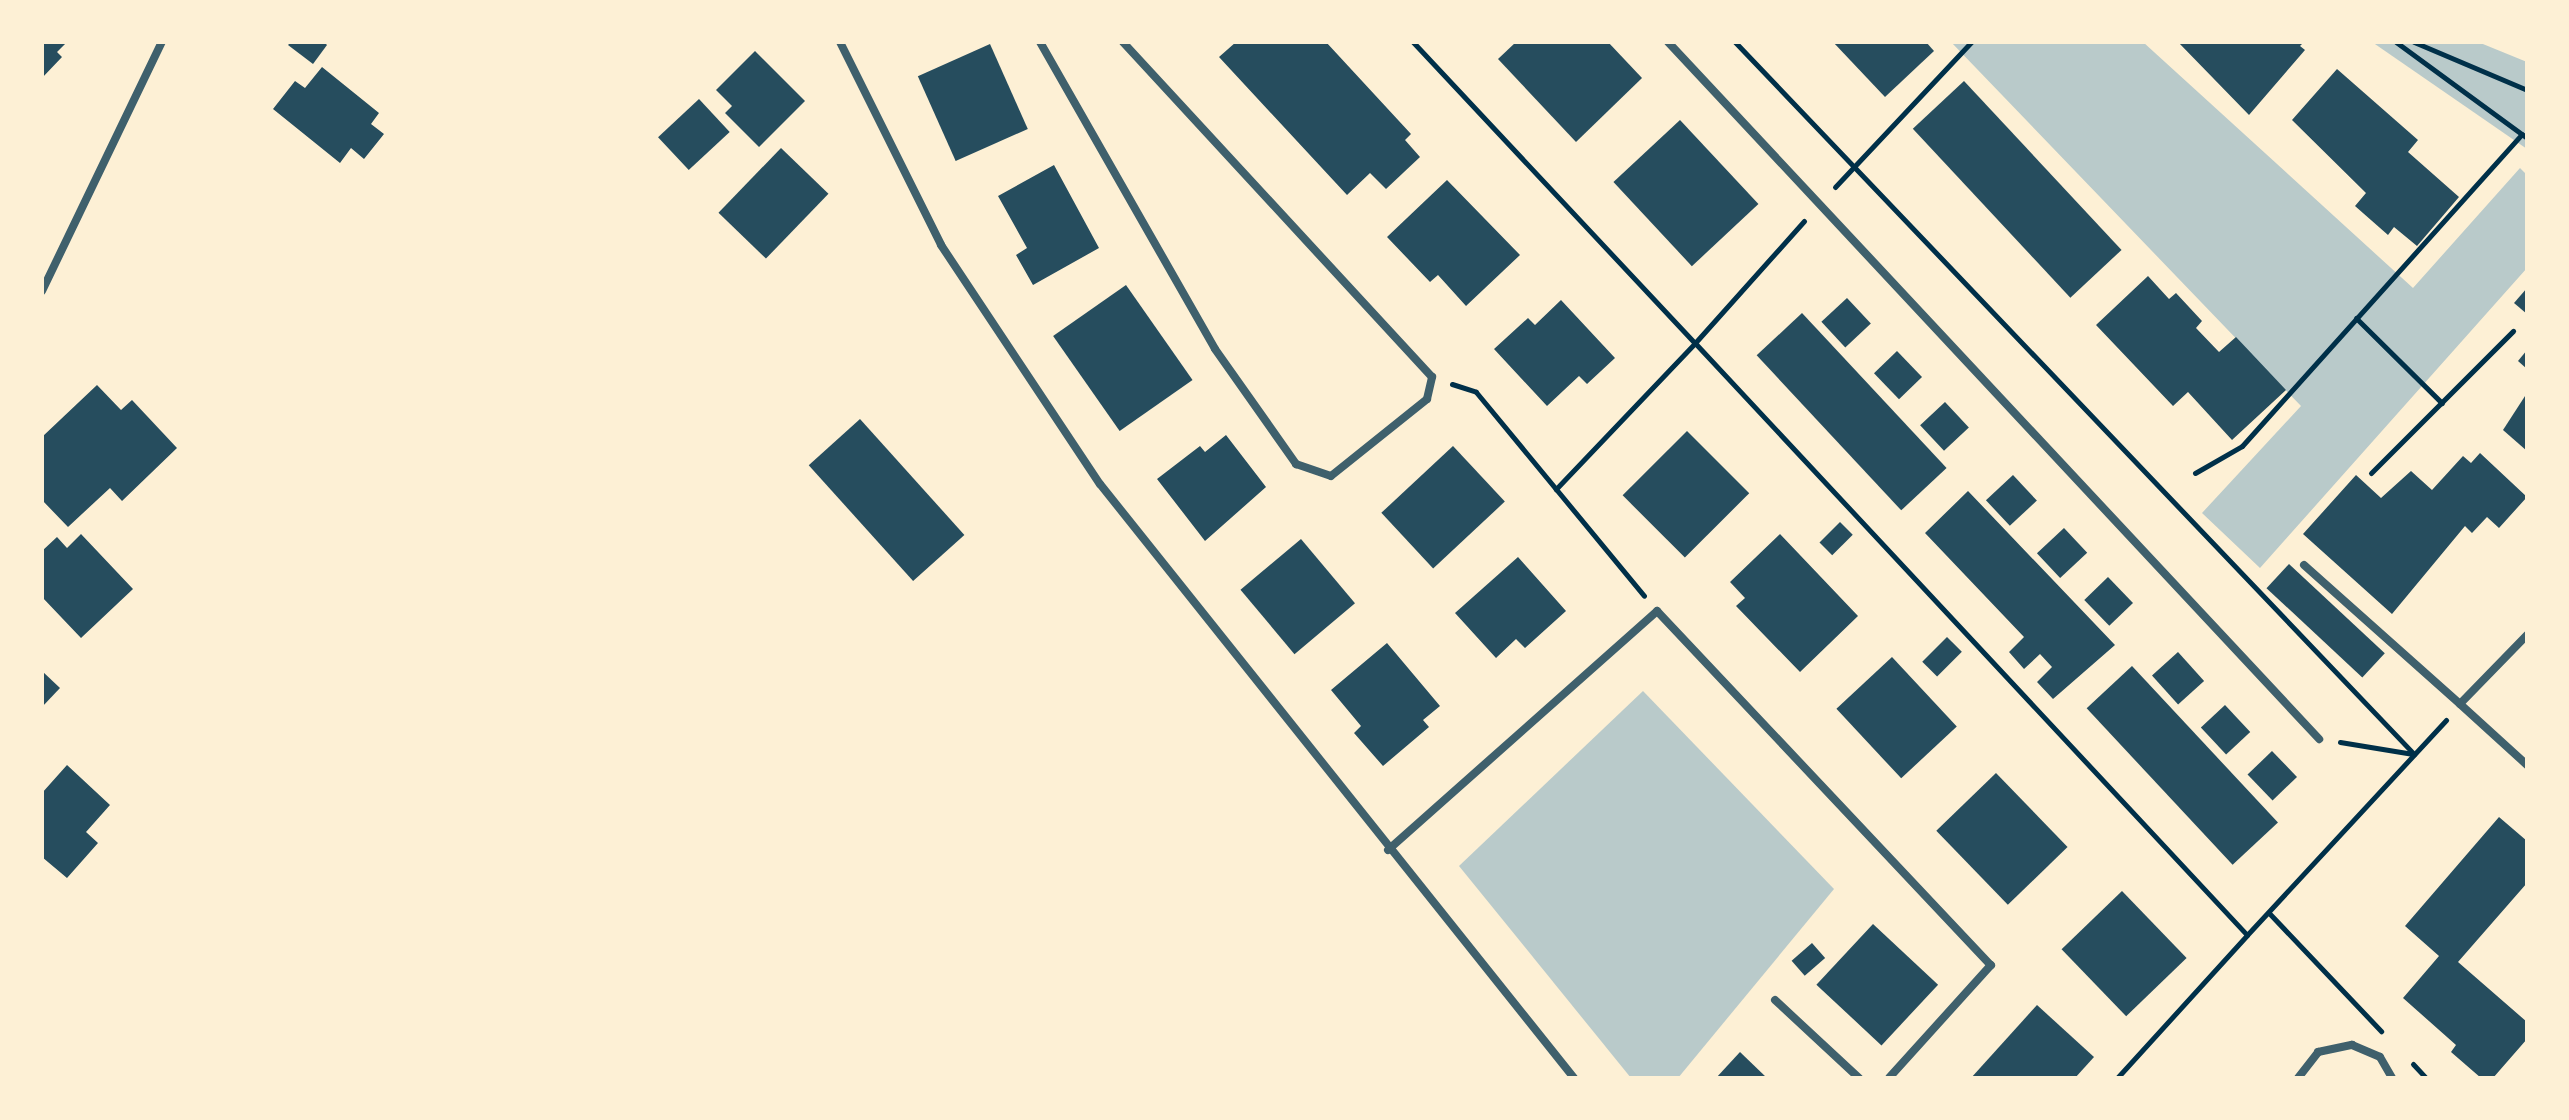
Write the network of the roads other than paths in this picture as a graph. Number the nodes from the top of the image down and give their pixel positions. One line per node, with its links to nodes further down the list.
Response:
1 (162, 42): 6 (street)
2 (840, 42): 12 (street)
3 (1040, 42): 4 (street)
4 (1123, 42)
5 (1668, 42): 10 (street)
6 (42, 291)
7 (2304, 565): 9 (street)
8 (2527, 635): 9 (street)
9 (2460, 704): 11 (street)
10 (2319, 739)
11 (2527, 765)
12 (1388, 850): 14 (street); 16 (street)
13 (1775, 1000): 15 (street)
14 (1574, 1078)
15 (1859, 1078)
16 (1889, 1078)
17 (2298, 1078): 18 (street)
18 (2392, 1078)

